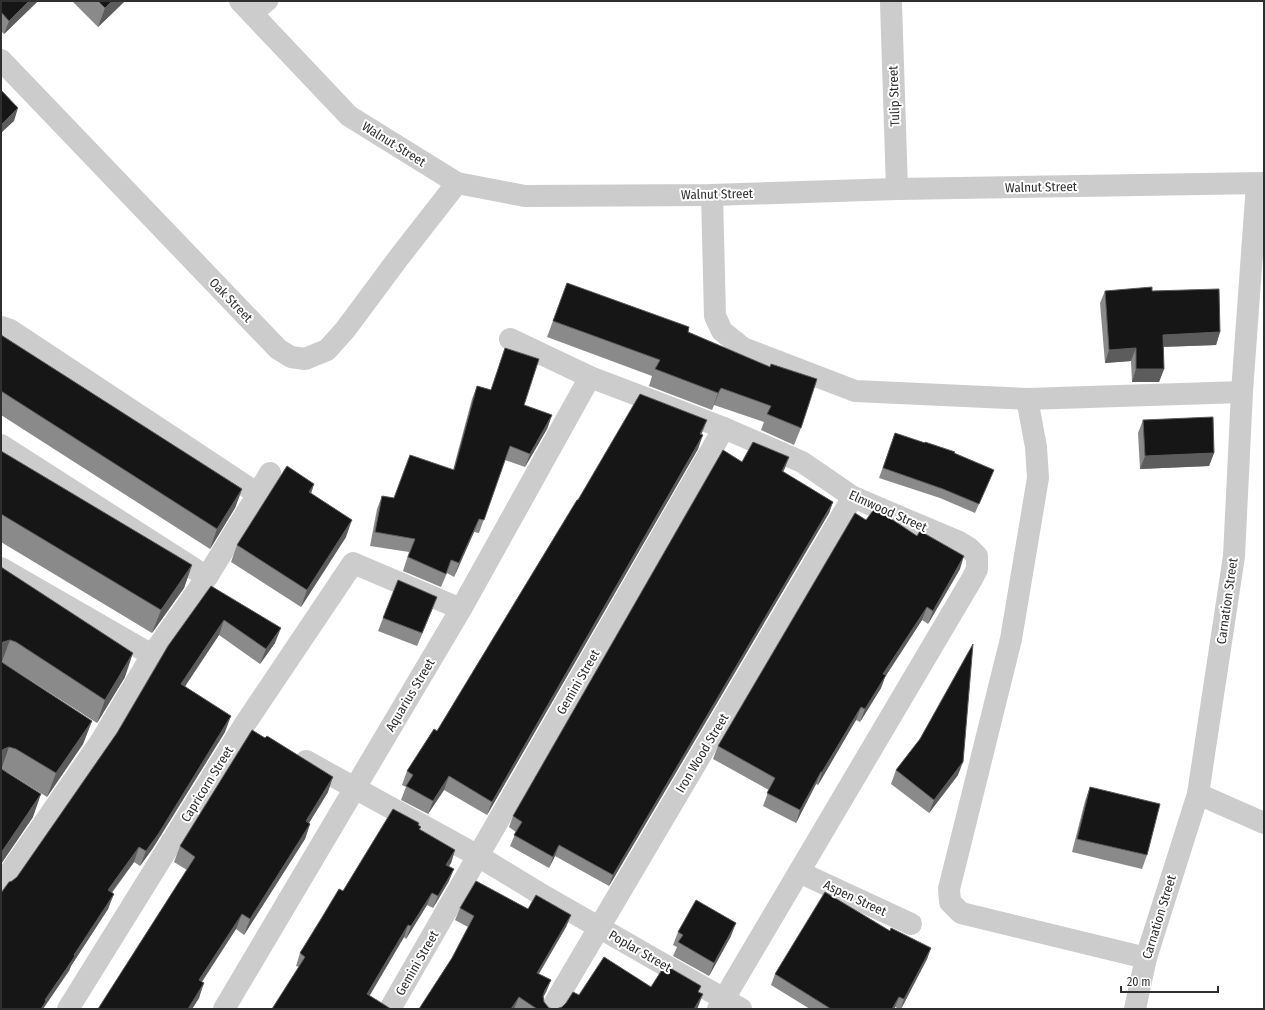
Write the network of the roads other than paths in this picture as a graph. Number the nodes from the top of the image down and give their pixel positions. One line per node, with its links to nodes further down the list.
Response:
1 (891, 3): 6 (street, Tulip Street)
2 (255, 6): 4 (street, Walnut Street)
3 (1, 60): 4 (street, Oak Street)
4 (457, 183): 7 (street, Walnut Street)
5 (1261, 184): 6 (street, Walnut Street); 11 (street, Carnation Street)
6 (898, 189): 7 (street, Walnut Street)
7 (712, 195): 12 (street)
8 (1, 327): 16 (street)
9 (510, 338): 10 (street)
10 (590, 377): 13 (street); 20 (street, Aquarius Street)
11 (1242, 392): 12 (street); 26 (street, Carnation Street)
12 (1027, 399): 35 (street)
13 (724, 428): 17 (street, Elmwood Street); 30 (street, Gemini Street)
14 (1, 445): 19 (street)
15 (270, 473): 16 (street)
16 (258, 494): 19 (street)
17 (853, 497): 31 (street, Elmwood Street); 34 (street, Iron Wood Street)
18 (1, 568): 21 (street)
19 (207, 577): 21 (street)
20 (461, 609): 22 (street, Capricorn Street); 25 (street, Aquarius Street)
21 (152, 656): 28 (street)
22 (243, 726): 23 (street); 37 (street, Capricorn Street)
23 (262, 738)
24 (289, 752): 25 (street, Poplar Street)
25 (355, 788): 30 (street, Poplar Street); 38 (street, Aquarius Street)
26 (1198, 794): 29 (street); 35 (street, Carnation Street)
27 (32, 802): 28 (street)
28 (50, 813): 32 (street)
29 (1264, 823)
30 (478, 856): 34 (street, Poplar Street); 39 (street, Gemini Street)
31 (800, 872): 33 (street, Aspen Street); 36 (street)
32 (1, 885)
33 (911, 924)
34 (599, 927): 36 (street, Poplar Street); 40 (street, Iron Wood Street)
35 (1146, 958): 41 (street, Carnation Street)
36 (728, 1006)
37 (68, 1009)
38 (224, 1009)
39 (390, 1009)
40 (551, 1009)
41 (1135, 1009)

